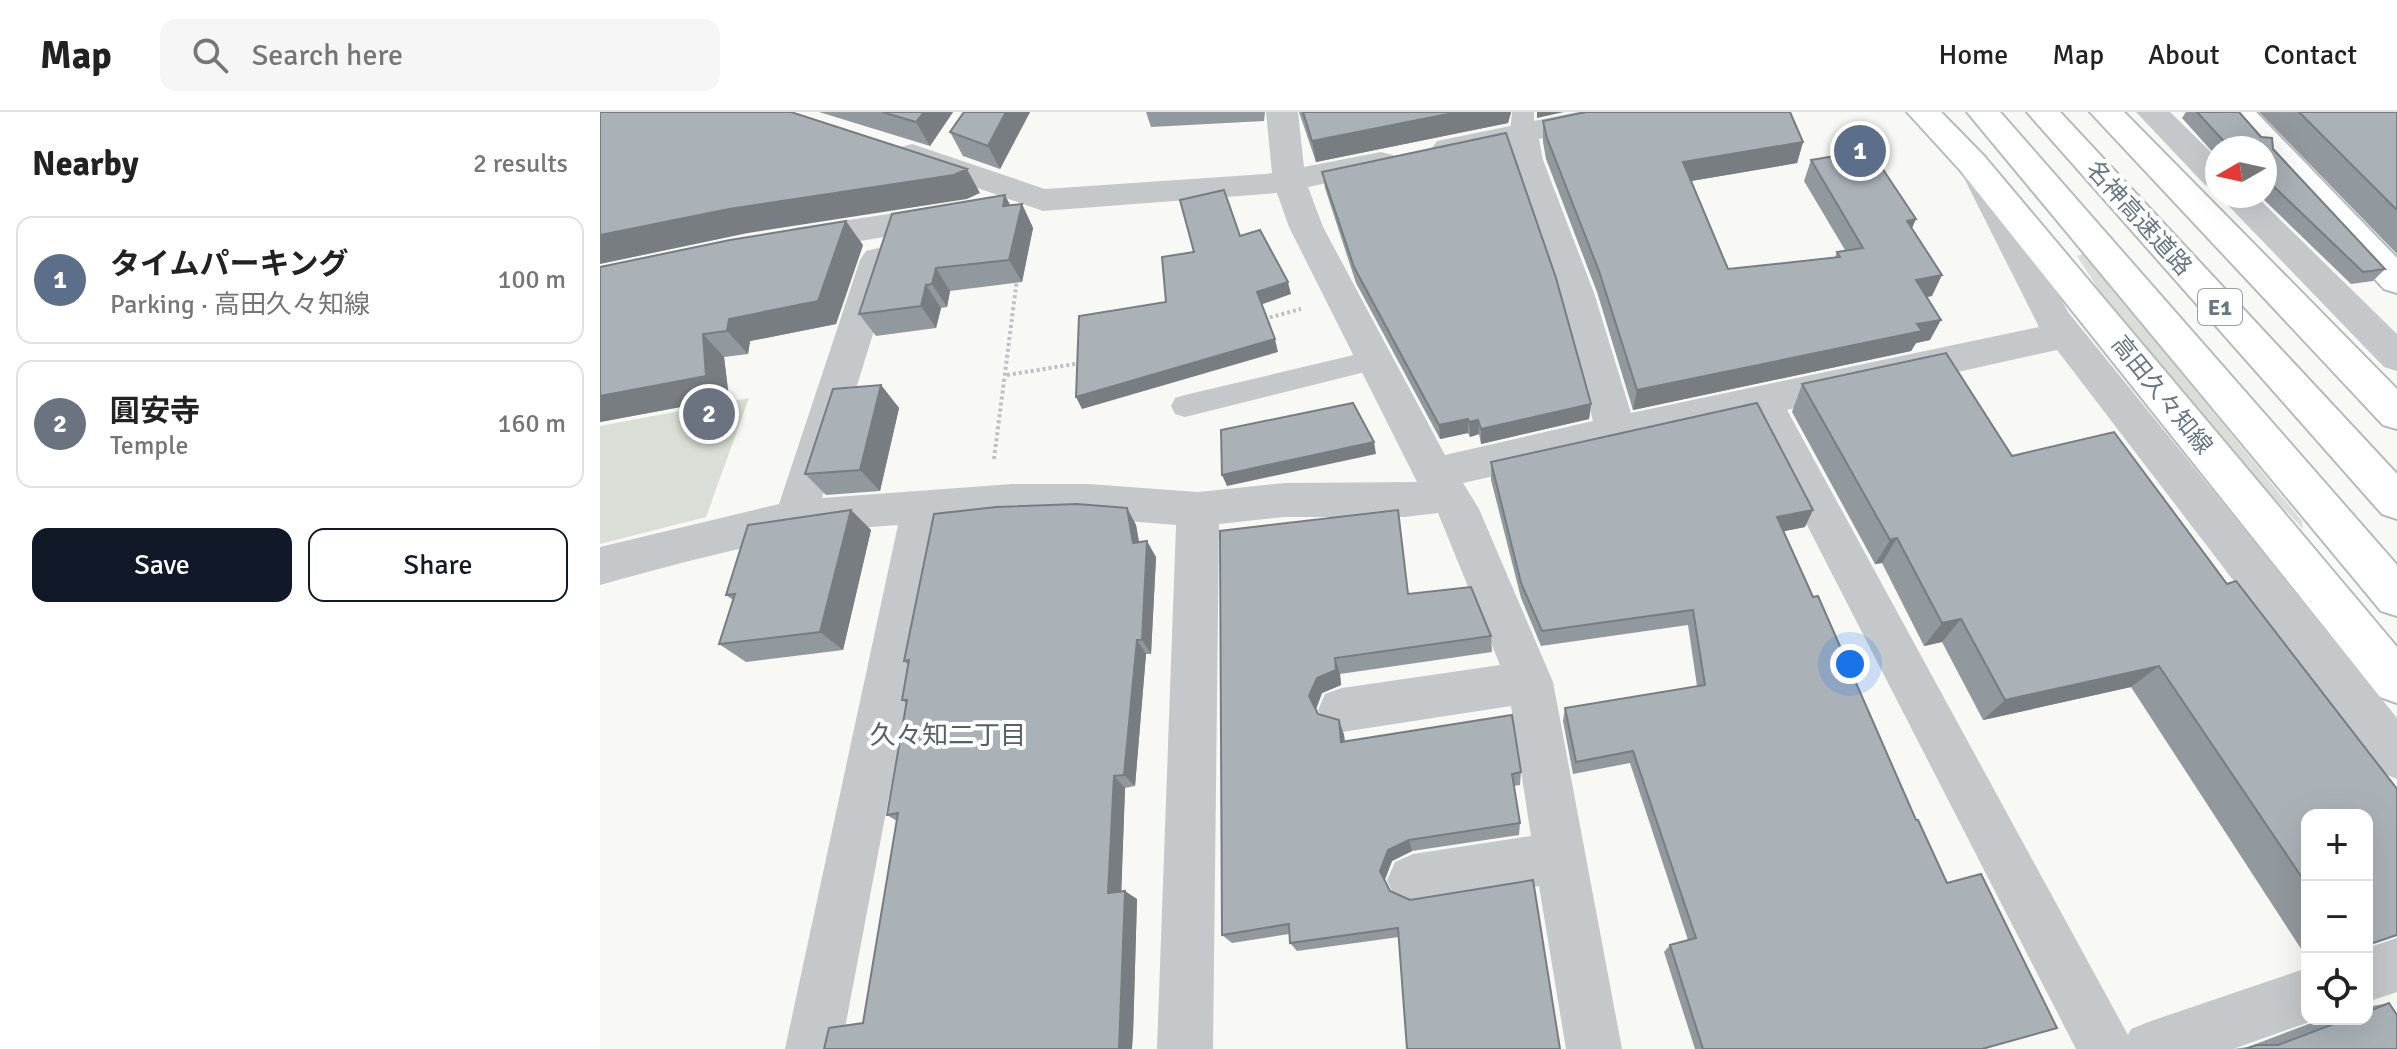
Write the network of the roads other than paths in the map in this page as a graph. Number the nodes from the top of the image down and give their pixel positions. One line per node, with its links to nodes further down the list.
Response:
1 (1282, 112): 13 (street)
2 (1626, 112): 9 (street)
3 (1923, 112): 11 (main road, 高田久々知線)
4 (1983, 112): 32 (main road, 高田久々知線)
5 (2043, 112): 27 (main road, 名神高速道路 / E1)
6 (2106, 112): 24 (main road, 名神高速道路 / E1)
7 (2152, 112): 12 (street)
8 (2238, 112): 18 (main road)
9 (1523, 123): 13 (street); 25 (street)
10 (877, 143): 14 (street)
11 (1972, 163): 19 (street); 34 (main road, 高田久々知線)
12 (2205, 165)
13 (1289, 182): 14 (street); 21 (street)
14 (1023, 193): 16 (street)
15 (2248, 208): 20 (street)
16 (890, 224): 17 (street); 30 (street)
17 (765, 245)
18 (2397, 280)
19 (2065, 335): 22 (street); 36 (street)
20 (2397, 357)
21 (1375, 360): 23 (lane); 26 (street)
22 (1762, 400): 25 (street); 45 (street)
23 (1185, 406)
24 (2397, 414)
25 (1617, 434): 26 (street)
26 (1441, 484): 29 (street); 33 (street)
27 (2397, 502)
28 (923, 507): 29 (street); 30 (street); 42 (street)
29 (1198, 509): 43 (street)
30 (795, 518): 31 (street)
31 (604, 576)
32 (2397, 597)
33 (1530, 682): 35 (street); 37 (street)
34 (2397, 682)
35 (1342, 710)
36 (2397, 756)
37 (1560, 857): 38 (street); 44 (street)
38 (1413, 880)
39 (2397, 965): 40 (street)
40 (2373, 973)
41 (2301, 998): 46 (street)
42 (813, 1049)
43 (1185, 1049)
44 (1594, 1049)
45 (2106, 1049)
46 (2151, 1049)

